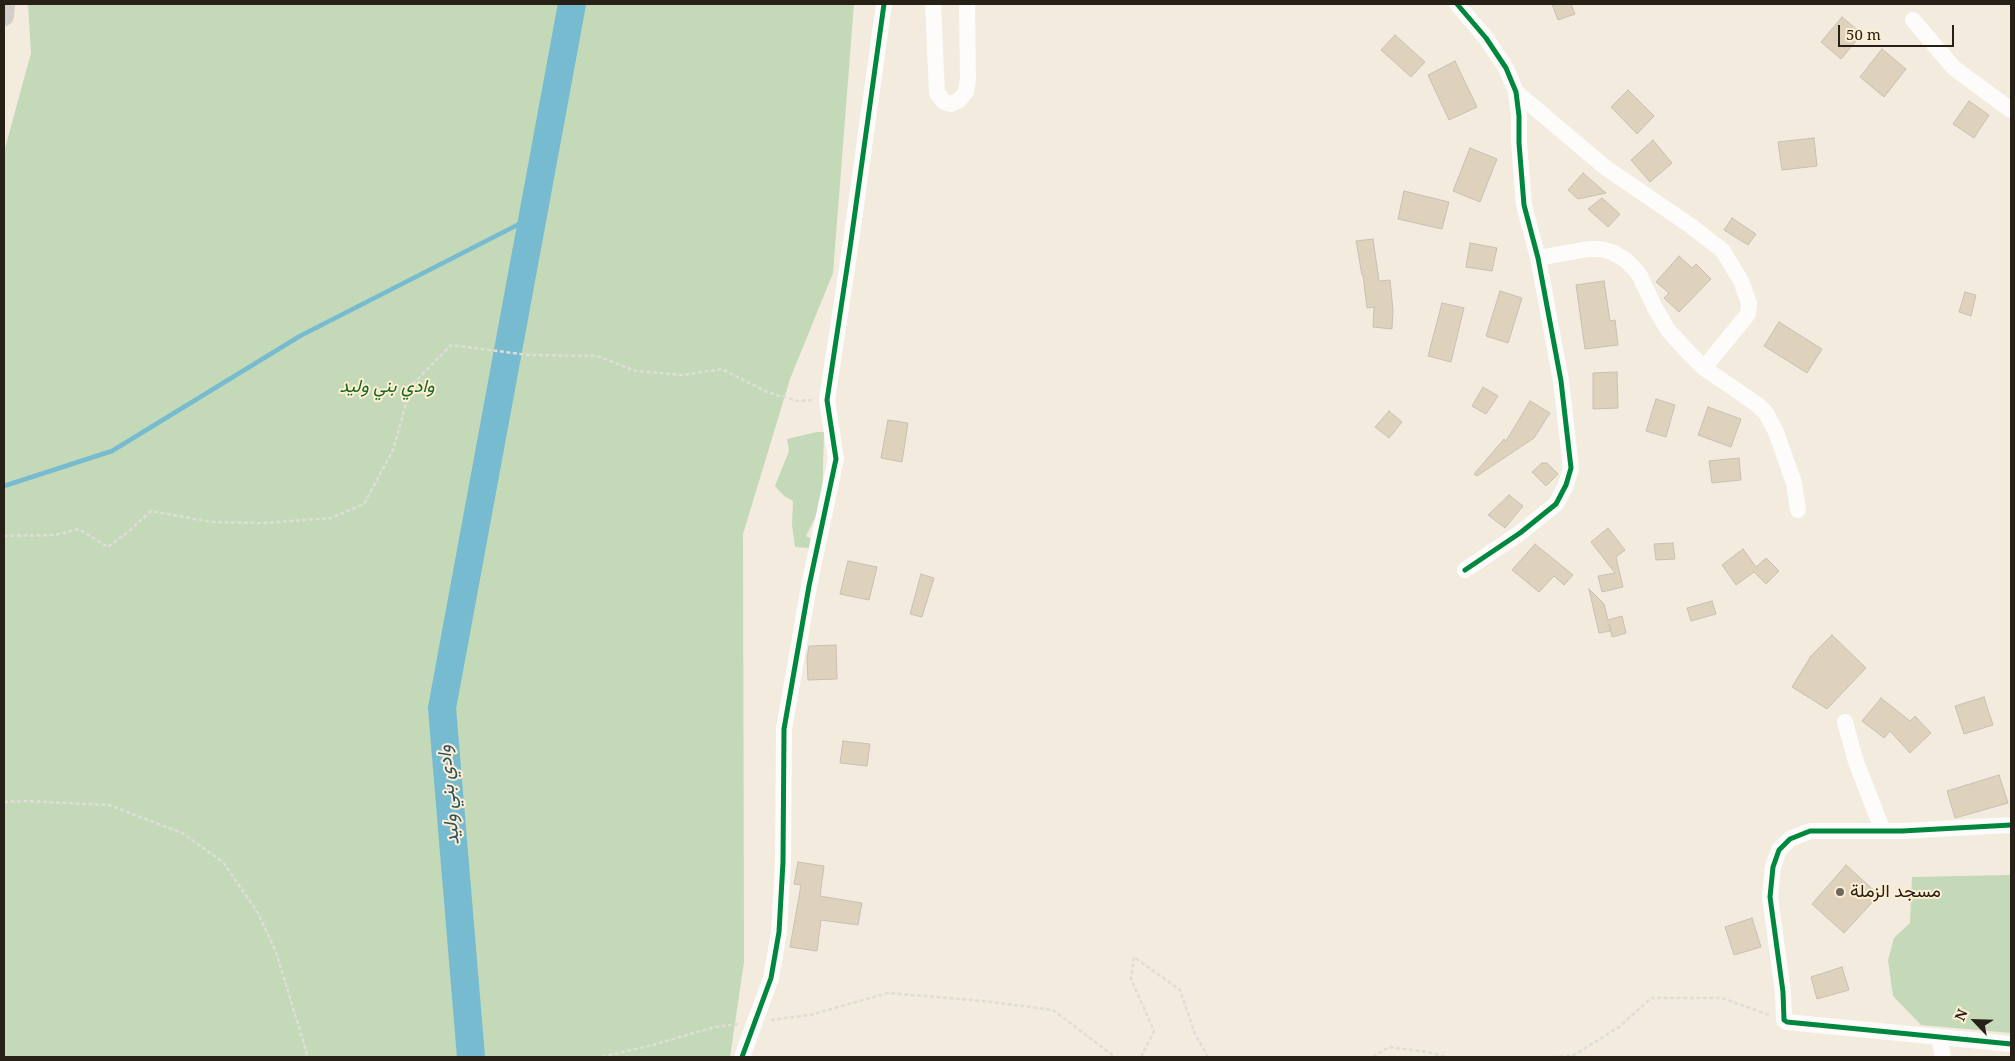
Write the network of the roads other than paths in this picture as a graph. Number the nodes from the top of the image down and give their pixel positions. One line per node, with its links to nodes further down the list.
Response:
1 (5, 4): 6 (main road)
2 (884, 4): 19 (street)
3 (932, 4): 4 (street)
4 (967, 4)
5 (1457, 4): 8 (street)
6 (4, 16)
7 (1913, 20): 9 (street)
8 (1516, 92): 10 (street); 11 (street)
9 (2011, 110)
10 (1538, 258): 11 (street); 13 (street)
11 (1704, 368): 12 (street)
12 (1798, 510)
13 (1465, 570)
14 (1845, 722): 16 (street)
15 (2011, 826): 16 (street)
16 (1883, 831): 17 (street)
17 (1939, 1037): 18 (street); 20 (street)
18 (2011, 1044)
19 (742, 1057)
20 (1943, 1057)

